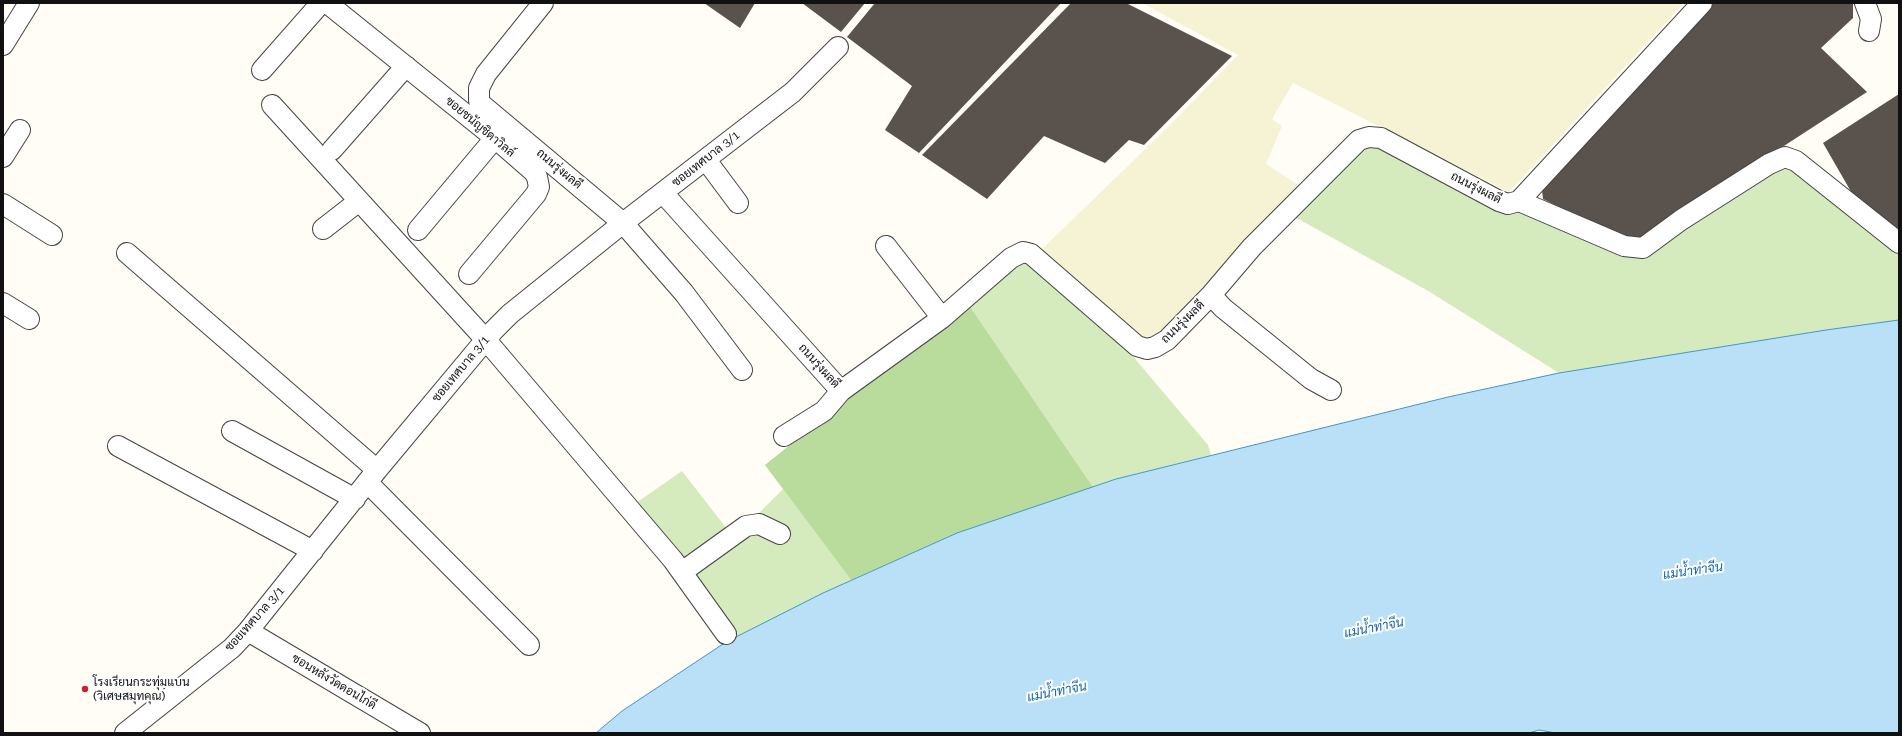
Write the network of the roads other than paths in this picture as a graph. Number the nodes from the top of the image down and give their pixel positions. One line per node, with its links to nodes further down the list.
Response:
1 (29, 3): 8 (street)
2 (321, 3): 11 (street)
3 (327, 3): 10 (street, ซอยชนัญชิดาวิลล์)
4 (543, 3): 23 (street, ถนนรุ่งผลดี)
5 (1702, 3): 20 (street, ถนนรุ่งผลดี)
6 (1865, 3): 7 (street)
7 (1869, 31)
8 (3, 45)
9 (838, 47): 17 (street, ซอยเทศบาล 3/1)
10 (406, 66): 14 (street, ซอยชนัญชิดาวิลล์); 15 (street)
11 (262, 70)
12 (272, 105): 19 (street)
13 (20, 130): 16 (street)
14 (495, 138): 25 (street); 30 (street, ซอยชนัญชิดาวิลล์)
15 (332, 150)
16 (3, 157)
17 (706, 160): 18 (street, ซอยเทศบาล 3/1); 21 (street)
18 (663, 193): 23 (street, ซอยเทศบาล 3/1); 38 (street, ถนนรุ่งผลดี)
19 (359, 201): 24 (street); 35 (street)
20 (1519, 201): 27 (street); 31 (street, ถนนรุ่งผลดี)
21 (738, 203)
22 (3, 204): 26 (street)
23 (622, 223): 35 (street, ซอยเทศบาล 3/1); 36 (street, ถนนรุ่งผลดี)
24 (324, 229)
25 (418, 230)
26 (52, 235)
27 (1899, 243)
28 (886, 246): 33 (street)
29 (128, 253): 42 (street)
30 (469, 274)
31 (1211, 296): 33 (street, ถนนรุ่งผลดี); 37 (street)
32 (3, 304): 34 (street)
33 (942, 318): 38 (street, ถนนรุ่งผลดี)
34 (29, 319)
35 (486, 340): 42 (street, ซอยเทศบาล 3/1); 46 (street)
36 (742, 370)
37 (1331, 390)
38 (841, 391): 40 (street)
39 (232, 431): 43 (street)
40 (784, 436)
41 (118, 446): 45 (street)
42 (372, 476): 43 (street, ซอยเทศบาล 3/1); 49 (street)
43 (354, 499): 45 (street, ซอยเทศบาล 3/1)
44 (780, 534): 46 (street)
45 (313, 551): 47 (street, ซอยเทศบาล 3/1)
46 (682, 572): 48 (street)
47 (248, 631): 50 (street, ซอยเทศบาล 3/1); 51 (street, ซอนหลังวัดดอนไก่ดี)
48 (726, 634)
49 (529, 644)
50 (125, 733)
51 (420, 733)

